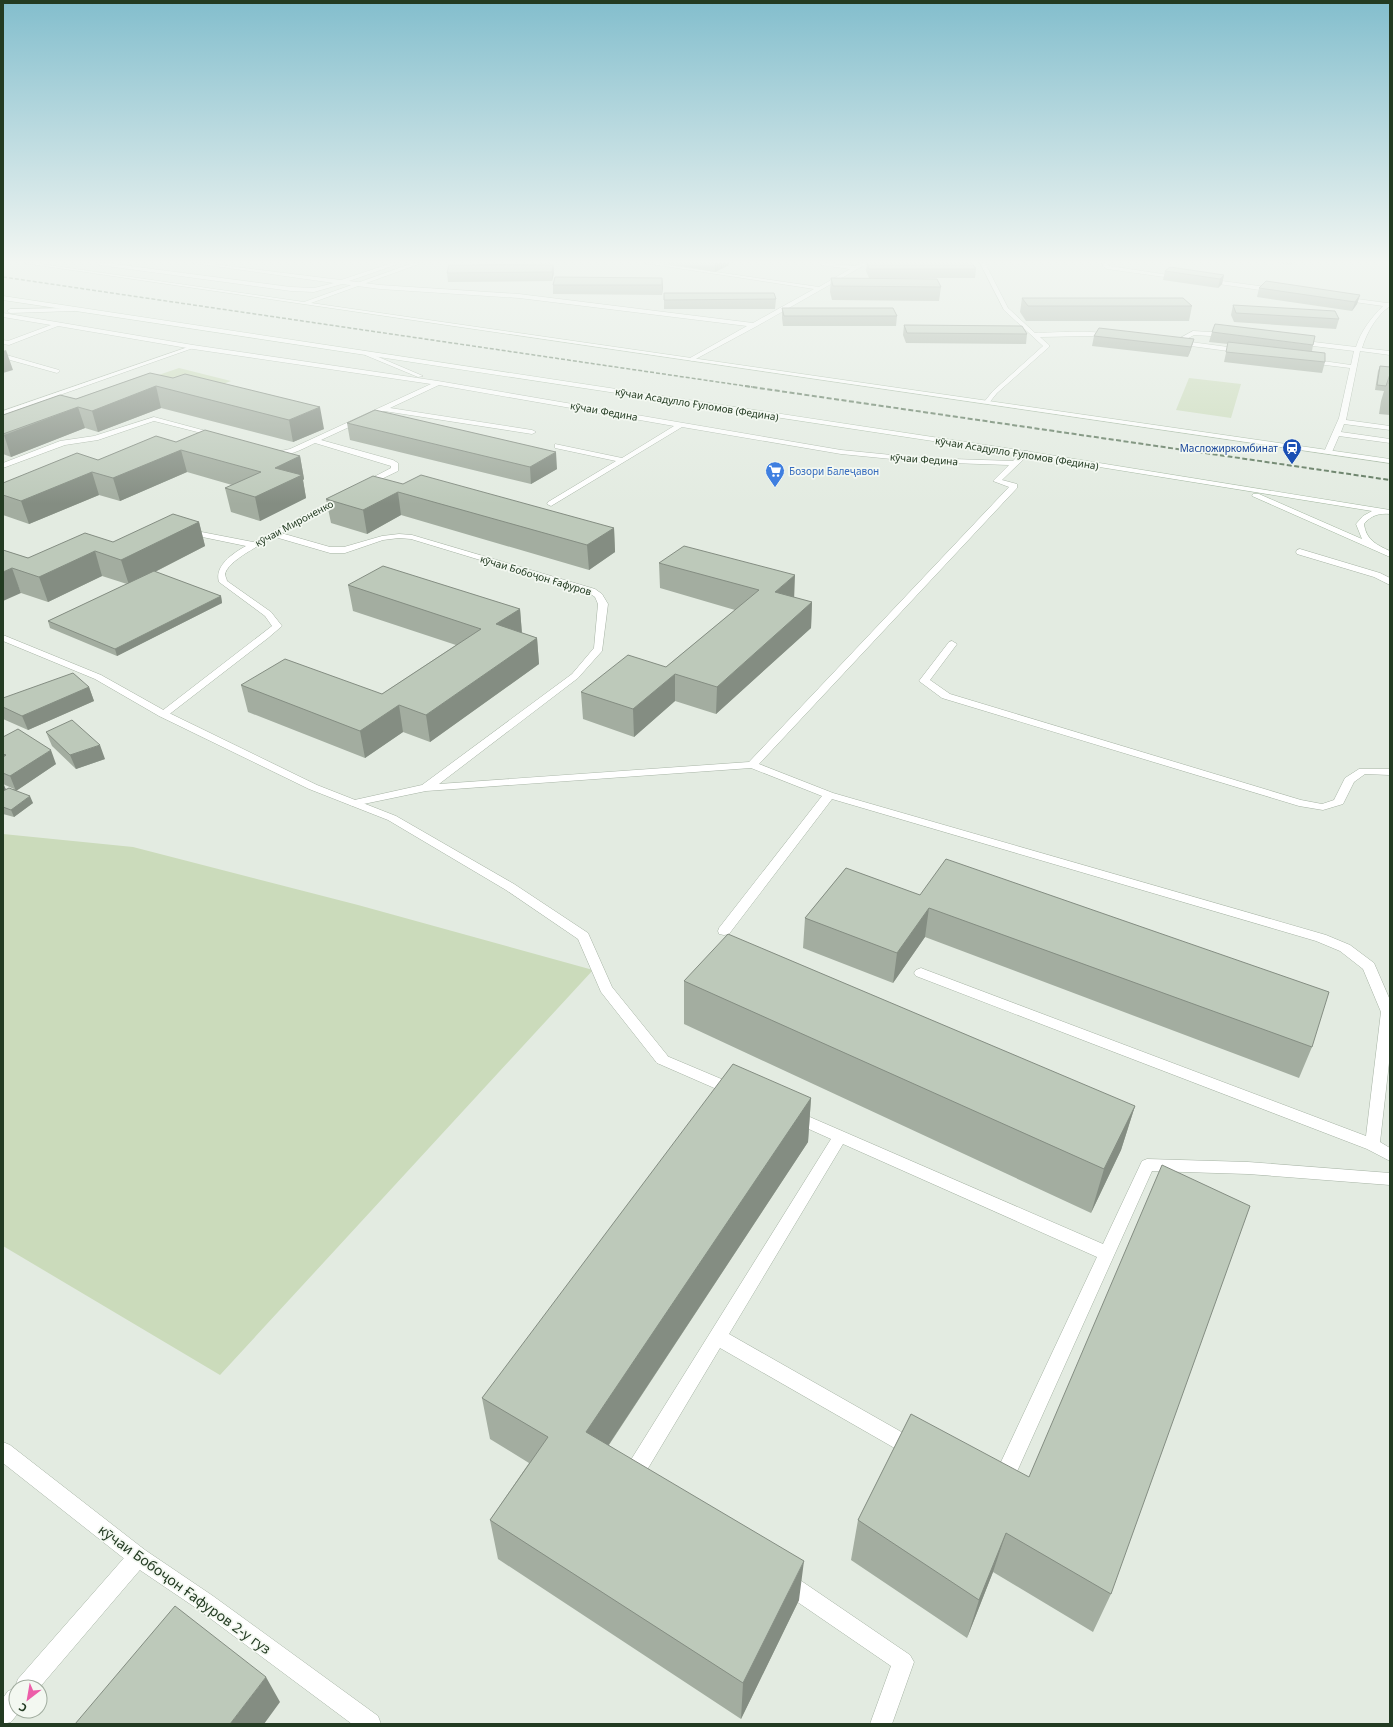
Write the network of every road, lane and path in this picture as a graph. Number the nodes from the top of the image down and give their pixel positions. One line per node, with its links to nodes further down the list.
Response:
1 (173, 344): 9 (street, кӯчаи Федина)
2 (299, 344): 13 (street, кӯчаи Асадулло Ғуломов (Федина))
3 (586, 344): 15 (street)
4 (721, 344): 15 (street)
5 (1044, 344): 20 (street)
6 (1188, 344): 11 (street)
7 (1310, 344): 10 (street)
8 (1360, 344): 10 (street)
9 (193, 347): 19 (street, кӯчаи Федина); 22 (street)
10 (1357, 349): 12 (street); 17 (street)
11 (1254, 353)
12 (1390, 353)
13 (367, 354): 19 (street); 34 (street, кӯчаи Асадулло Ғуломов (Федина))
14 (3, 356): 18 (street)
15 (692, 359): 20 (street)
16 (1300, 360): 17 (street)
17 (1353, 367): 23 (street)
18 (57, 371)
19 (438, 383): 21 (street); 24 (street, кӯчаи Федина)
20 (986, 402): 33 (street)
21 (385, 409): 26 (street); 29 (street)
22 (3, 413)
23 (1341, 421): 25 (street); 27 (street)
24 (682, 424): 35 (street); 37 (street, кӯчаи Федина)
25 (1390, 428)
26 (532, 432)
27 (1336, 433): 30 (street); 33 (street)
28 (228, 439): 38 (street)
29 (316, 441): 32 (street); 44 (street, кӯчаи Мироненко)
30 (1390, 441)
31 (558, 446): 35 (street)
32 (266, 449)
33 (1328, 452): 36 (street)
34 (1025, 453): 37 (street); 39 (street, кӯчаи Асадулло Ғуломов (Федина))
35 (622, 460): 40 (street)
36 (1390, 461)
37 (1016, 463): 53 (street)
38 (3, 466)
39 (1239, 489): 41 (street, кӯчаи Асадулло Ғуломов (Федина)); 46 (street)
40 (550, 504)
41 (1381, 511): 42 (street, кӯчаи Асадулло Ғуломов (Федина)); 46 (street)
42 (1390, 512)
43 (180, 532): 45 (street)
44 (274, 534): 45 (street, кӯчаи Мироненко); 55 (street, кӯчаи Бобоҷон Ғафуров)
45 (253, 545): 52 (street, кӯчаи Мироненко)
46 (1370, 545): 48 (street)
47 (1300, 552): 49 (street)
48 (1390, 554)
49 (1390, 582)
50 (3, 638): 52 (street)
51 (952, 644): 54 (street)
52 (163, 714): 57 (street)
53 (752, 765): 55 (street); 56 (street)
54 (1390, 772)
55 (426, 788): 57 (street)
56 (829, 795): 58 (street); 60 (street)
57 (354, 803): 61 (street)
58 (724, 931)
59 (921, 973): 64 (street)
60 (1389, 1012): 64 (street)
61 (747, 1096)
62 (783, 1112): 63 (street)
63 (840, 1137): 67 (street); 68 (street)
64 (1372, 1145): 65 (street)
65 (1390, 1155)
66 (1390, 1179): 67 (street)
67 (1106, 1254): 71 (street)
68 (716, 1337): 70 (street); 72 (street)
69 (3, 1451): 73 (street, кӯчаи Бобоҷон Ғафуров 2-у гуз)
70 (927, 1456)
71 (981, 1478)
72 (644, 1487)
73 (138, 1557): 75 (street); 76 (street, кӯчаи Бобоҷон Ғафуров 2-у гуз)
74 (774, 1574): 77 (street)
75 (33, 1679)
76 (370, 1724)
77 (881, 1724)

